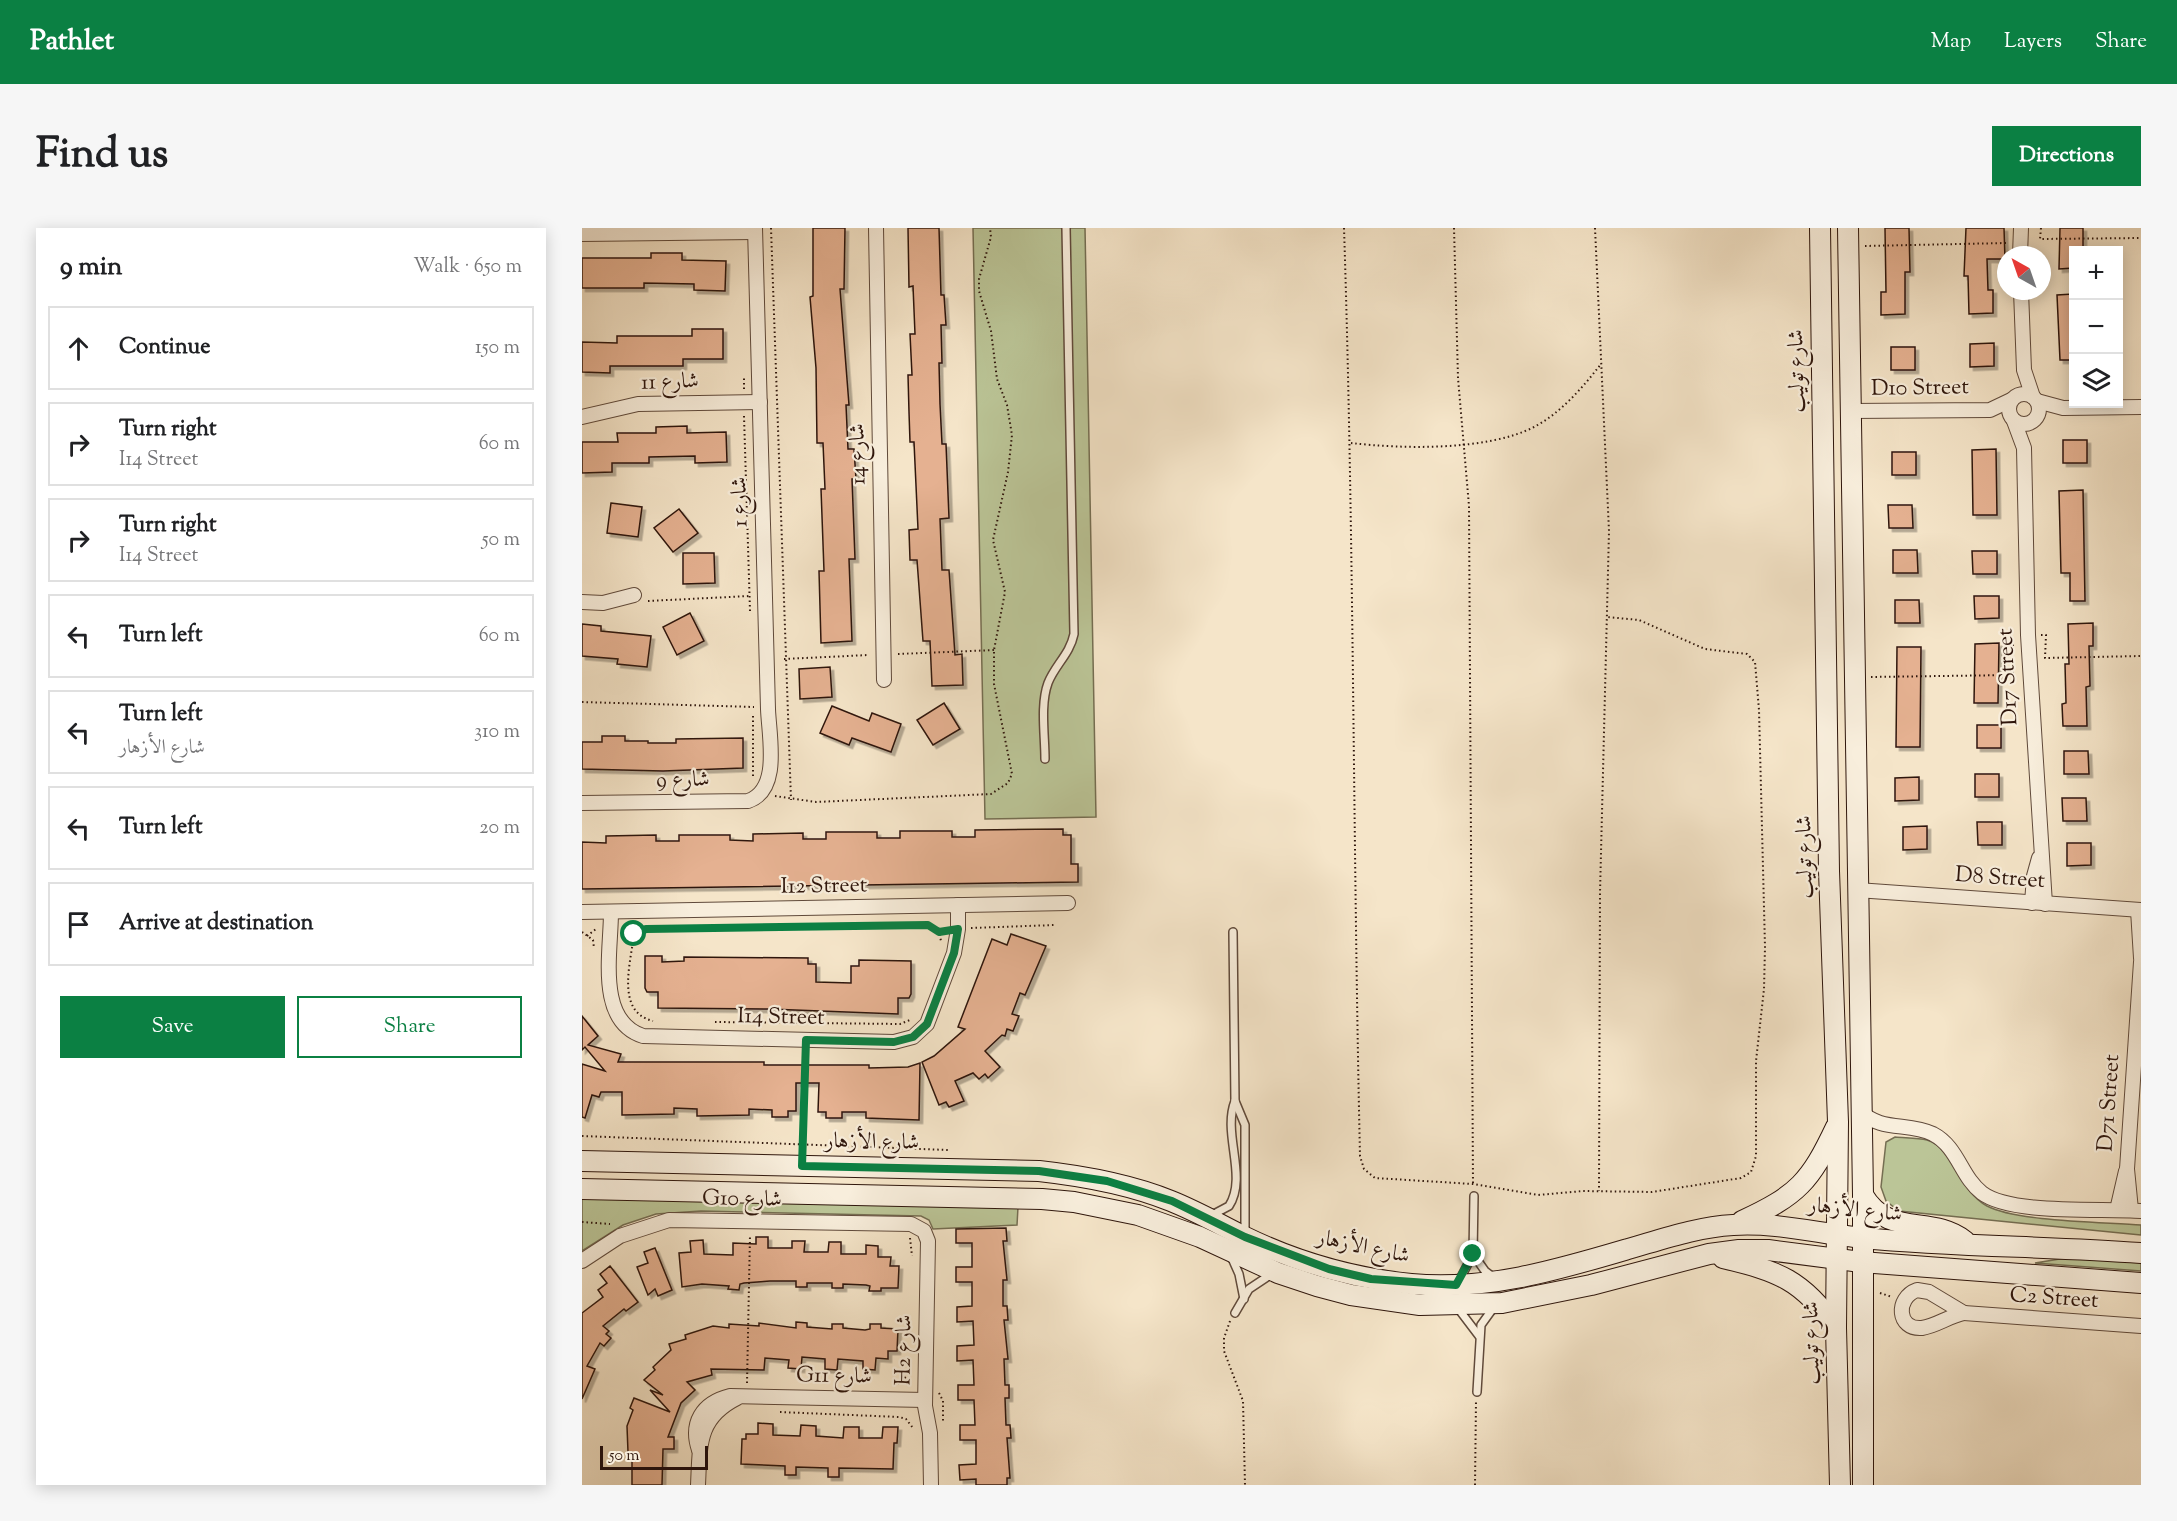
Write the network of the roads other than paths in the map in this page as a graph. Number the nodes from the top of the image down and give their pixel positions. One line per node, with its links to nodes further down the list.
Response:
1 (876, 228): 25 (street, شارع 14)
2 (1066, 228): 26 (lane)
3 (1820, 228): 10 (street, شارع توليب)
4 (2021, 228): 8 (street)
5 (755, 230): 6 (street); 14 (street, شارع 1)
6 (582, 234)
7 (1848, 237): 18 (street)
8 (2020, 246)
9 (2021, 300): 11 (street)
10 (1821, 308): 18 (street); 28 (street, شارع توليب)
11 (2024, 370): 12 (street); 13 (street)
12 (2013, 398): 13 (street); 17 (street, D10 Street); 20 (street)
13 (2035, 399): 16 (street); 21 (street)
14 (760, 402): 19 (street, شارع 11); 27 (street, شارع 1)
15 (2141, 407): 16 (street)
16 (2063, 408): 21 (street)
17 (1990, 410): 18 (street, D10 Street); 20 (street, D10 Street)
18 (1850, 411): 30 (street)
19 (582, 417)
20 (2013, 420): 21 (street); 22 (street, D17 Street)
21 (2035, 420): 22 (street, D17 Street)
22 (2024, 448): 32 (street, D17 Street)
23 (634, 595): 24 (street)
24 (582, 602)
25 (884, 680)
26 (1045, 759)
27 (769, 776): 29 (street, شارع 9)
28 (1828, 786): 30 (street); 41 (street, شارع توليب)
29 (582, 803)
30 (1857, 890): 32 (street, D8 Street); 40 (street)
31 (1068, 903): 33 (street, I12 Street)
32 (2038, 903): 34 (street, D8 Street)
33 (958, 905): 36 (street, I12 Street); 36 (street, I14 Street)
34 (2140, 910): 38 (street, D71 Street)
35 (582, 912): 36 (street, I12 Street)
36 (611, 912)
37 (1233, 932): 39 (lane)
38 (2141, 960): 50 (street, D71 Street)
39 (1236, 1101): 45 (lane); 47 (lane)
40 (1860, 1111): 48 (street); 50 (street)
41 (1838, 1122): 52 (street); 54 (street, شارع توليب)
42 (582, 1161): 43 (street, شارع الأزهار)
43 (665, 1163): 44 (street); 51 (street, شارع الأزهار)
44 (582, 1172)
45 (1236, 1188): 47 (lane); 51 (lane)
46 (582, 1189): 58 (street, شارع الأزهار)
47 (1245, 1189): 55 (lane)
48 (1863, 1195): 56 (street); 57 (street)
49 (1474, 1196): 60 (lane)
50 (2130, 1210)
51 (1203, 1215): 55 (street, شارع الأزهار)
52 (1734, 1225): 54 (street, شارع الأزهار); 66 (street, شارع الأزهار)
53 (924, 1231): 63 (street, G10 شارع); 78 (street, H2 شارع)
54 (1838, 1234): 56 (street, شارع الأزهار); 62 (street, شارع توليب)
55 (1245, 1237): 68 (street, شارع الأزهار)
56 (1862, 1238): 57 (street, شارع الأزهار); 64 (street)
57 (1969, 1245): 59 (street, شارع الأزهار)
58 (1228, 1251): 65 (street, شارع الأزهار); 69 (lane)
59 (2141, 1253)
60 (1473, 1254): 66 (lane); 68 (lane)
61 (1709, 1254): 62 (street, شارع الأزهار); 70 (street, شارع الأزهار); 75 (street)
62 (1838, 1259): 64 (street, شارع الأزهار); 75 (street, شارع توليب)
63 (582, 1261)
64 (1861, 1262): 67 (street, شارع الأزهار); 82 (street)
65 (1278, 1273): 69 (lane); 71 (street, شارع الأزهار)
66 (1501, 1282): 68 (street, شارع الأزهار)
67 (2141, 1283)
68 (1456, 1285)
69 (1244, 1299): 72 (lane)
70 (1502, 1303): 71 (street, شارع الأزهار); 76 (lane)
71 (1455, 1306): 76 (lane)
72 (1235, 1313)
73 (1964, 1313): 74 (street, C2 Street)
74 (2141, 1326)
75 (1836, 1328): 81 (street, شارع توليب)
76 (1479, 1336): 77 (lane)
77 (1477, 1392)
78 (925, 1401): 79 (street, G11 شارع); 80 (street, H2 شارع)
79 (698, 1485)
80 (931, 1485)
81 (1840, 1485)
82 (1863, 1485)

